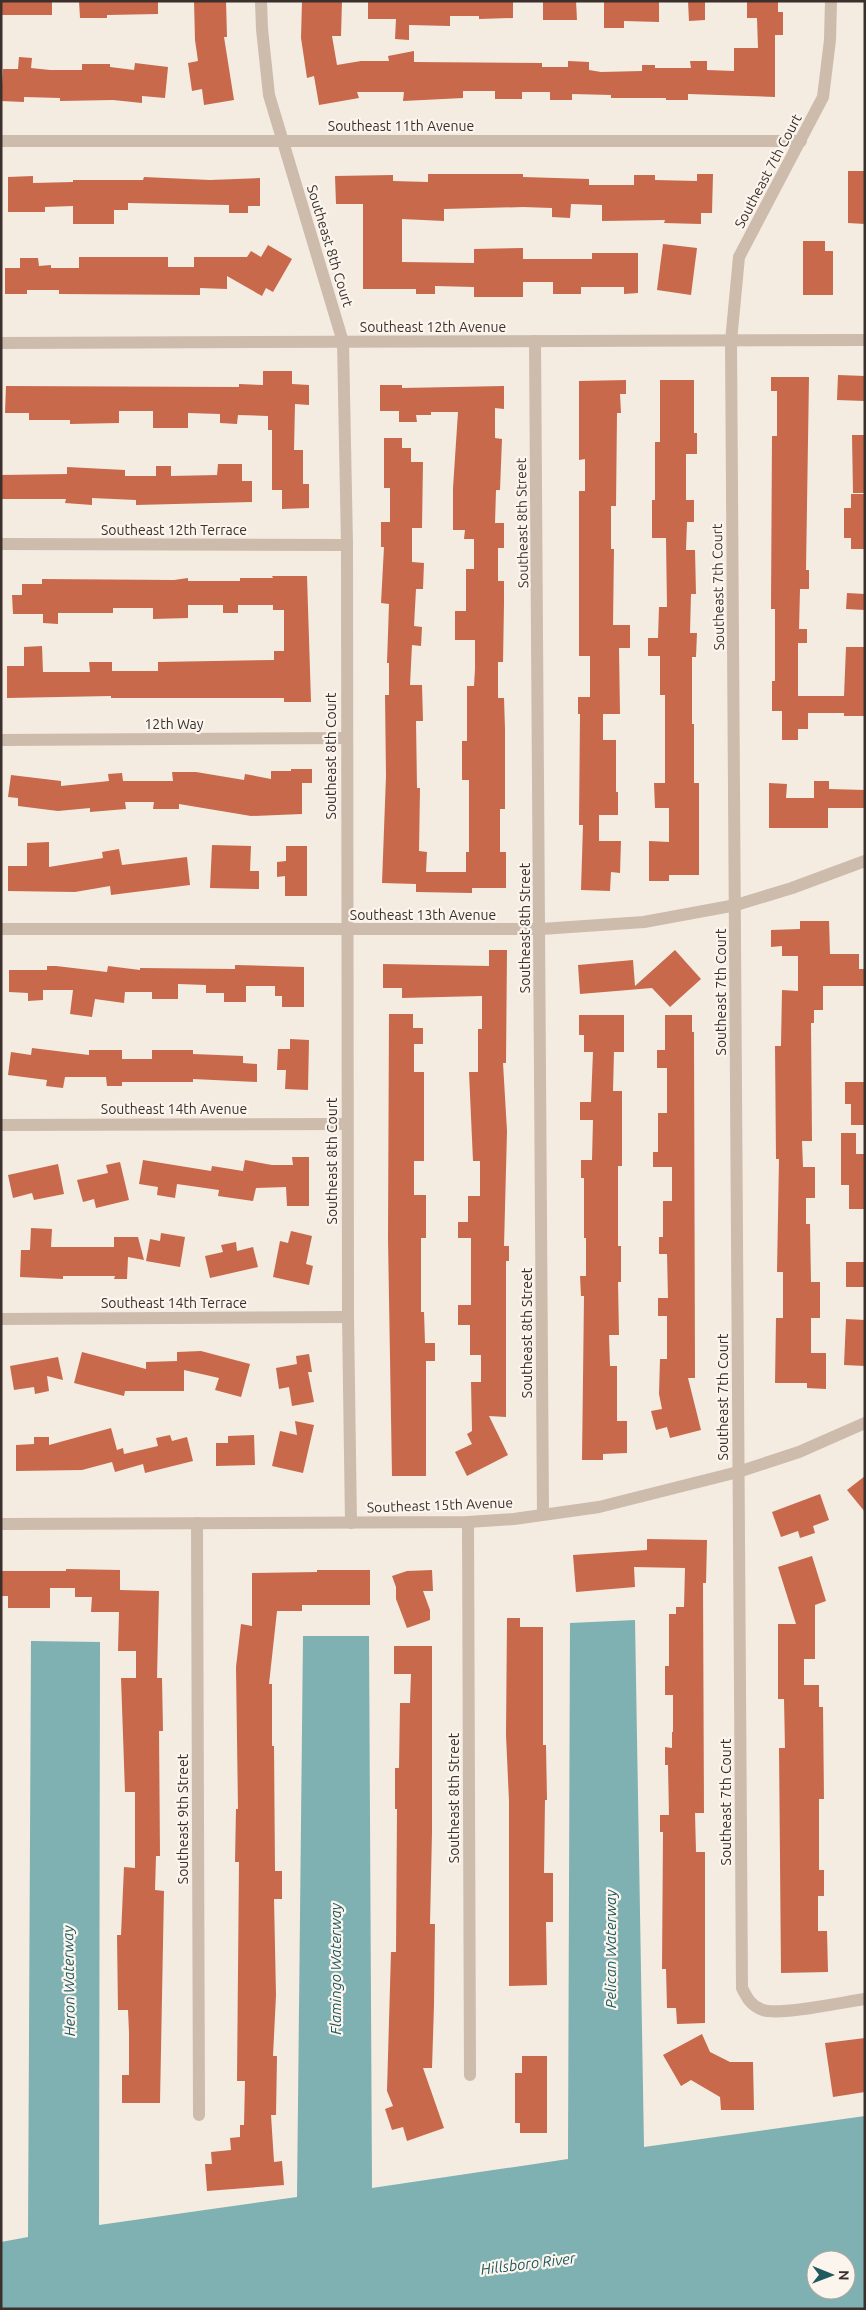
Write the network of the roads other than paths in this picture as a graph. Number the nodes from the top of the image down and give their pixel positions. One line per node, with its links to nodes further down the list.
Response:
1 (261, 1): 3 (street, Southeast 8th Court)
2 (831, 1): 5 (street, Southeast 7th Court)
3 (284, 140): 4 (street, Southeast 11th Avenue); 5 (street, Southeast 11th Avenue); 9 (street, Southeast 8th Court)
4 (1, 141)
5 (802, 141): 8 (street, Southeast 7th Court)
6 (865, 340): 8 (street, Southeast 12th Avenue)
7 (535, 341): 8 (street, Southeast 12th Avenue); 9 (street, Southeast 12th Avenue); 18 (street, Southeast 8th Street)
8 (731, 341): 16 (street, Southeast 7th Court)
9 (343, 342): 10 (street, Southeast 12th Avenue); 12 (street, Southeast 8th Court)
10 (1, 343)
11 (1, 544): 12 (street, Southeast 12th Terrace)
12 (347, 545): 13 (street, Southeast 8th Court)
13 (346, 738): 14 (street, 12th Way); 19 (street, Southeast 8th Court)
14 (1, 740)
15 (865, 861): 16 (street, Southeast 13th Avenue)
16 (736, 905): 18 (street, Southeast 13th Avenue); 25 (street, Southeast 7th Court)
17 (1, 929): 19 (street, Southeast 13th Avenue)
18 (540, 929): 19 (street, Southeast 13th Avenue); 26 (street, Southeast 8th Street)
19 (347, 930): 20 (street, Southeast 8th Court)
20 (347, 1124): 21 (street, Southeast 14th Avenue); 22 (street, Southeast 8th Court)
21 (1, 1125)
22 (348, 1317): 23 (street, Southeast 14th Terrace); 27 (street, Southeast 8th Court)
23 (1, 1319)
24 (865, 1423): 25 (street, Southeast 15th Avenue)
25 (738, 1472): 26 (street, Southeast 15th Avenue); 31 (street, Southeast 7th Court)
26 (543, 1514): 28 (street, Southeast 15th Avenue)
27 (351, 1522): 28 (street, Southeast 15th Avenue); 29 (street, Southeast 15th Avenue)
28 (468, 1522): 32 (street, Southeast 8th Street)
29 (197, 1523): 30 (street, Southeast 15th Avenue); 33 (street, Southeast 9th Street)
30 (1, 1524)
31 (865, 1999)
32 (470, 2075)
33 (199, 2114)

